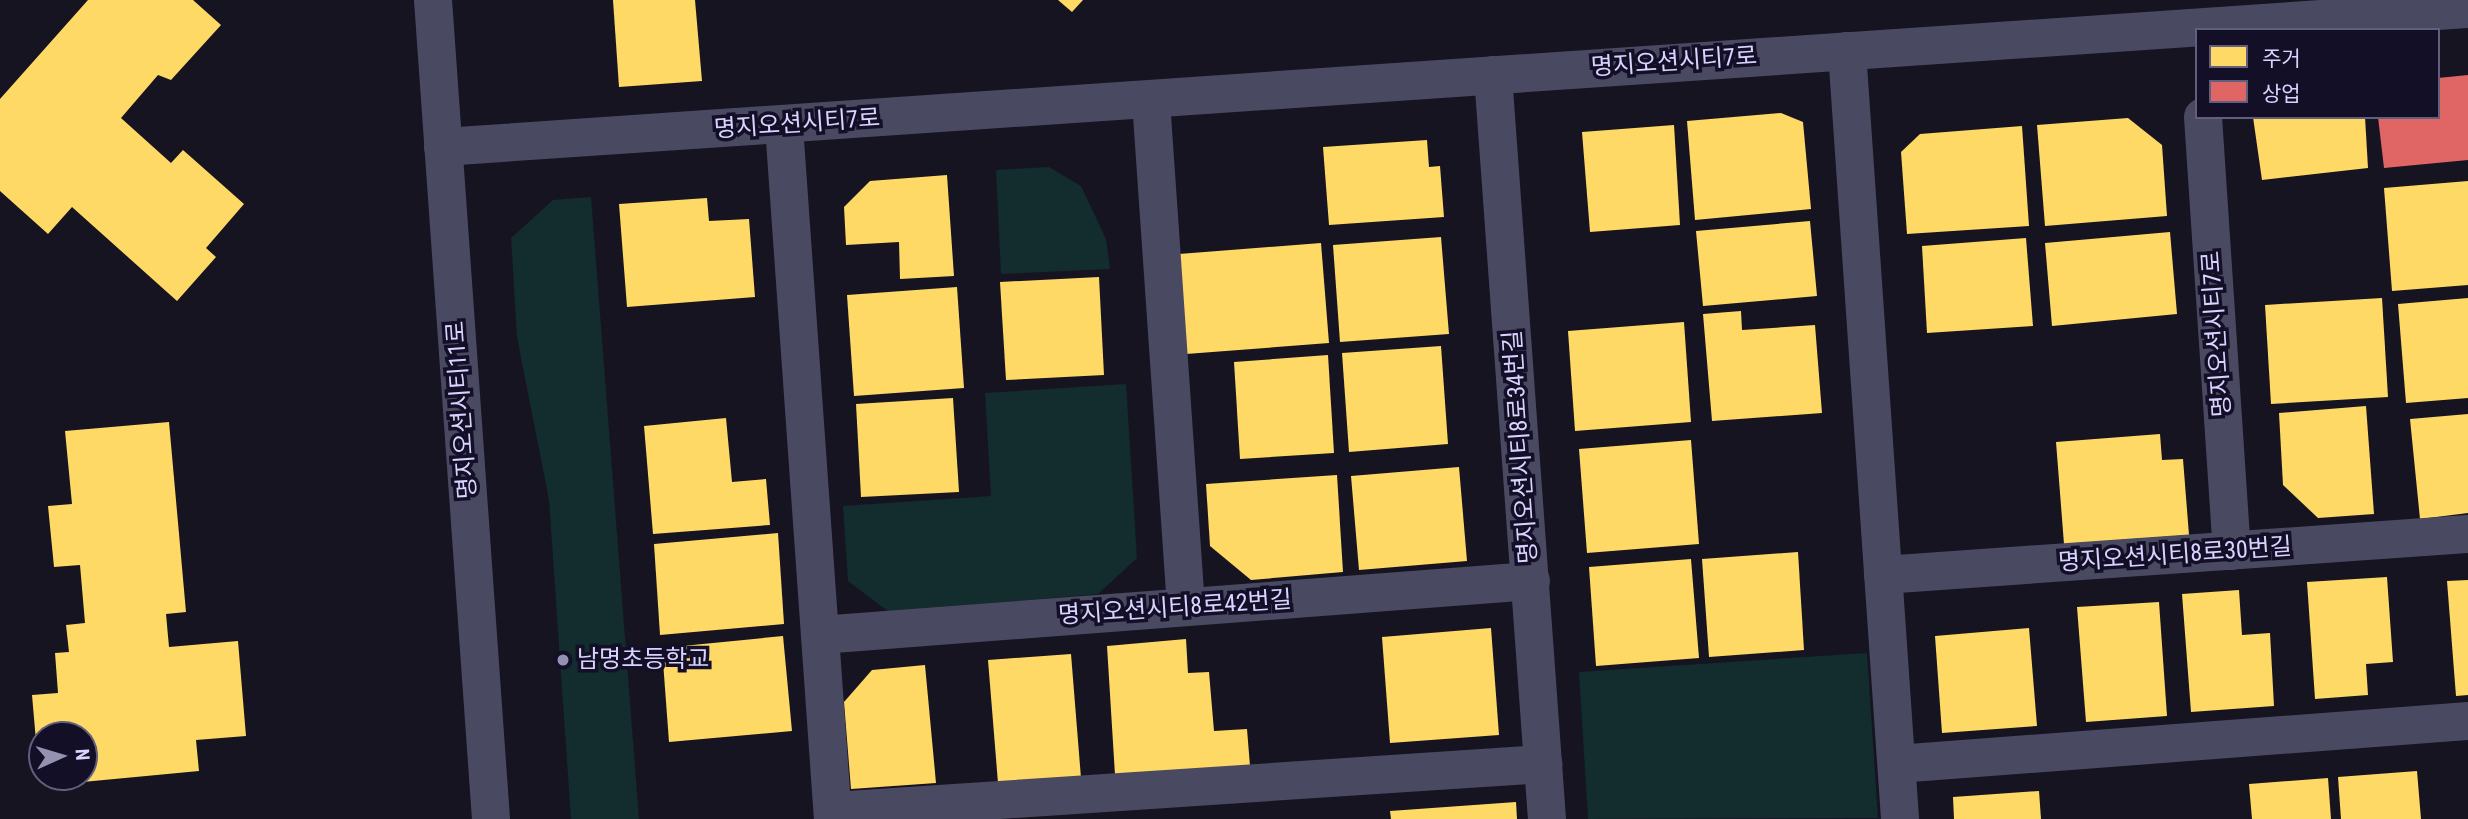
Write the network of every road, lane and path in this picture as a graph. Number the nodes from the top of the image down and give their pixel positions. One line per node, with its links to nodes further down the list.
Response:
1 (433, 0): 10 (street, 명지오션시티11로)
2 (2468, 9): 4 (street, 명지오션시티7로)
3 (2195, 28): 5 (street, 명지오션시티7로)
4 (2197, 28)
5 (1847, 51): 6 (street, 명지오션시티7로); 13 (street)
6 (1493, 75): 7 (street, 명지오션시티7로); 14 (street, 명지오션시티8로34번길)
7 (1151, 101): 9 (street, 명지오션시티7로); 15 (street)
8 (2203, 119): 12 (street, 명지오션시티7로)
9 (784, 126): 10 (street, 명지오션시티7로); 16 (street)
10 (443, 147): 21 (street, 명지오션시티11로)
11 (2468, 534): 12 (street, 명지오션시티8로30번길)
12 (2232, 551): 13 (street, 명지오션시티8로30번길)
13 (1883, 575): 19 (street)
14 (1531, 581): 15 (street, 명지오션시티8로42번길); 18 (street, 명지오션시티8로34번길)
15 (1186, 607): 16 (street, 명지오션시티8로42번길)
16 (820, 635): 20 (street)
17 (2468, 721): 19 (street)
18 (1543, 764): 20 (street); 22 (street, 명지오션시티8로34번길)
19 (1897, 764): 23 (street)
20 (833, 815)
21 (491, 819)
22 (1548, 819)
23 (1900, 819)

